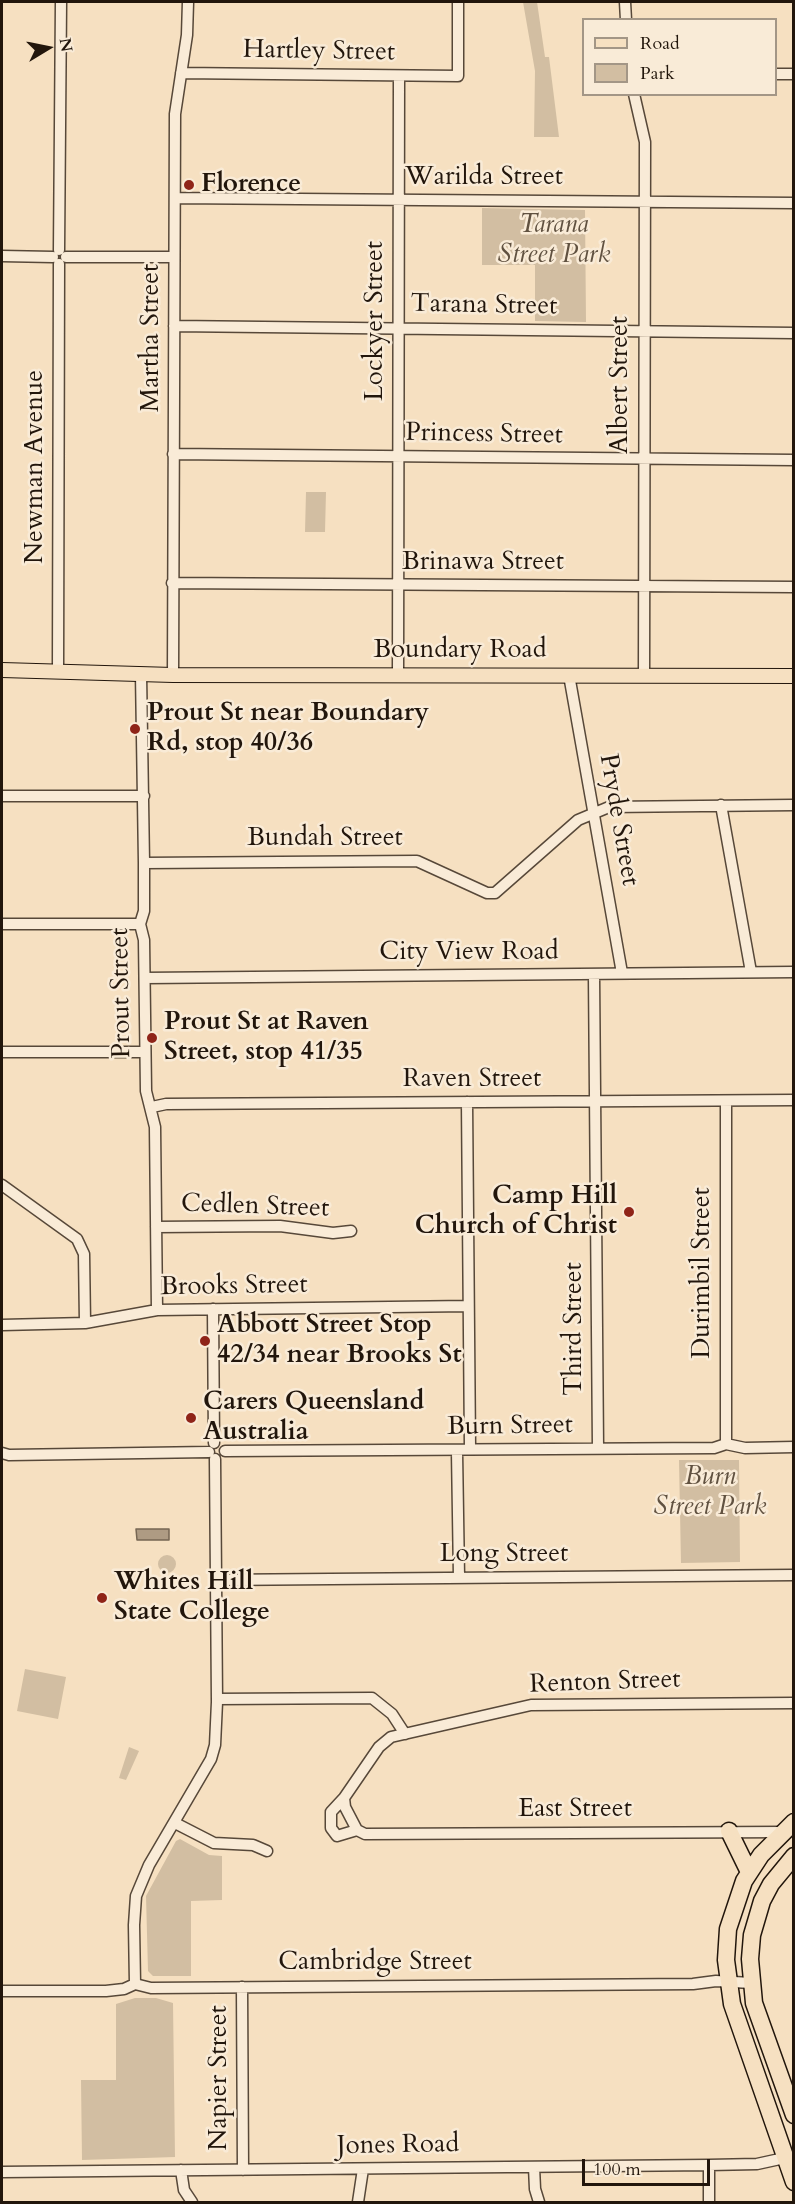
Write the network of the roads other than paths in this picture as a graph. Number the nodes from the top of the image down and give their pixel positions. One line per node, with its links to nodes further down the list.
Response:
1 (61, 2): 16 (street, Newman Avenue)
2 (188, 2): 6 (street, Martha Street)
3 (458, 2): 9 (street, Hartley Street)
4 (625, 2): 5 (street)
5 (626, 18)
6 (181, 73): 9 (street, Hartley Street); 11 (street, Martha Street)
7 (777, 74): 8 (street)
8 (794, 74)
9 (399, 76): 12 (street, Lockyer Street)
10 (634, 96): 13 (street, Albert Street)
11 (175, 198): 12 (street, Warilda Street); 17 (street, Martha Street)
12 (399, 200): 13 (street, Warilda Street); 19 (street, Lockyer Street)
13 (644, 201): 14 (street, Warilda Street); 20 (street, Albert Street)
14 (794, 203)
15 (2, 256): 16 (street)
16 (59, 257): 17 (street); 31 (street, Newman Avenue)
17 (174, 258): 18 (street, Martha Street)
18 (174, 326): 19 (street, Tarana Street); 22 (street, Martha Street)
19 (399, 328): 20 (street, Tarana Street); 23 (street, Lockyer Street)
20 (644, 331): 21 (street, Tarana Street); 24 (street, Albert Street)
21 (794, 333)
22 (173, 454): 23 (street, Princess Street); 26 (street, Martha Street)
23 (399, 457): 24 (street, Princess Street); 27 (street, Lockyer Street)
24 (644, 459): 25 (street, Princess Street); 28 (street, Albert Street)
25 (794, 460)
26 (172, 583): 27 (street, Brinawa Street); 34 (street, Martha Street)
27 (398, 585): 28 (street, Brinawa Street); 35 (street, Lockyer Street)
28 (644, 586): 29 (street, Brinawa Street); 37 (street, Albert Street)
29 (794, 587)
30 (2, 670): 31 (main road, Boundary Road)
31 (58, 671): 32 (main road, Boundary Road)
32 (126, 674): 33 (main road, Boundary Road); 39 (main road, Boundary Road)
33 (141, 674): 34 (main road, Boundary Road); 41 (street, Prout Street)
34 (172, 675): 35 (main road, Boundary Road)
35 (398, 675): 36 (main road, Boundary Road)
36 (569, 675): 37 (main road, Boundary Road); 44 (street, Pryde Street)
37 (644, 676): 38 (main road, Boundary Road)
38 (794, 676)
39 (2, 680)
40 (2, 796): 41 (street)
41 (144, 796): 45 (street, Prout Street)
42 (794, 804): 43 (street, Bundah Street)
43 (721, 806): 44 (street, Bundah Street); 48 (street)
44 (593, 813): 45 (street, Bundah Street); 50 (street, Pryde Street)
45 (144, 863): 47 (street, Prout Street)
46 (2, 924): 47 (street)
47 (140, 924): 52 (street, Prout Street)
48 (751, 972): 49 (street, City View Road); 50 (street, City View Road)
49 (794, 972)
50 (622, 974): 51 (street, City View Road)
51 (594, 975): 52 (street, City View Road); 58 (street)
52 (145, 978): 54 (street, Prout Street)
53 (2, 1052): 54 (street)
54 (145, 1052): 59 (street, Prout Street)
55 (794, 1100): 56 (street, Raven Street)
56 (726, 1101): 58 (street, Raven Street); 68 (street, Durimbil Street)
57 (467, 1102): 58 (street, Raven Street); 59 (street, Raven Street); 63 (street)
58 (595, 1102): 70 (street, Third Street)
59 (152, 1107): 61 (street, Prout Street)
60 (2, 1185): 66 (street)
61 (156, 1227): 62 (street, Cedlen Street); 65 (street, Prout Street)
62 (351, 1231)
63 (468, 1306): 64 (street, Brooks Street); 69 (street)
64 (213, 1309): 65 (street, Brooks Street); 72 (street)
65 (158, 1310): 66 (street, Brooks Street)
66 (85, 1323): 67 (street, Brooks Street)
67 (2, 1325)
68 (726, 1444): 70 (street, Burn Street); 71 (street, Burn Street)
69 (470, 1448): 70 (street, Burn Street); 73 (street, Burn Street)
70 (598, 1448)
71 (794, 1448)
72 (213, 1451): 73 (street, Burn Street); 74 (street); 77 (street)
73 (457, 1452): 76 (street)
74 (2, 1453)
75 (794, 1575): 76 (street, Long Street)
76 (459, 1577): 77 (street, Long Street)
77 (215, 1580): 78 (street)
78 (217, 1699): 80 (street); 82 (street)
79 (794, 1702): 80 (street, Renton Street)
80 (405, 1734): 81 (street, Renton Street)
81 (344, 1798): 84 (street); 84 (street, Renton Street)
82 (175, 1823): 86 (street); 89 (street)
83 (790, 1829): 85 (street, East Street); 88 (highway)
84 (357, 1830): 85 (street, East Street)
85 (729, 1831): 88 (highway)
86 (267, 1851)
87 (794, 1856): 91 (highway)
88 (749, 1872): 90 (highway)
89 (135, 1983): 92 (street, Cambridge Street); 93 (street, Cambridge Street)
90 (728, 1983): 91 (street, Cambridge Street); 92 (street, Cambridge Street); 95 (highway)
91 (751, 1983): 94 (highway)
92 (242, 1987): 100 (street, Napier Street)
93 (2, 1991)
94 (794, 2115)
95 (790, 2157): 96 (street, Jones Road); 102 (highway)
96 (709, 2165): 97 (street, Jones Road); 106 (street)
97 (534, 2167): 98 (street, Jones Road); 105 (street)
98 (363, 2169): 100 (street, Jones Road); 104 (street)
99 (181, 2170): 100 (street, Jones Road); 101 (street, Jones Road); 103 (street)
100 (243, 2170)
101 (2, 2172)
102 (794, 2181)
103 (192, 2202)
104 (358, 2202)
105 (538, 2202)
106 (709, 2202)

